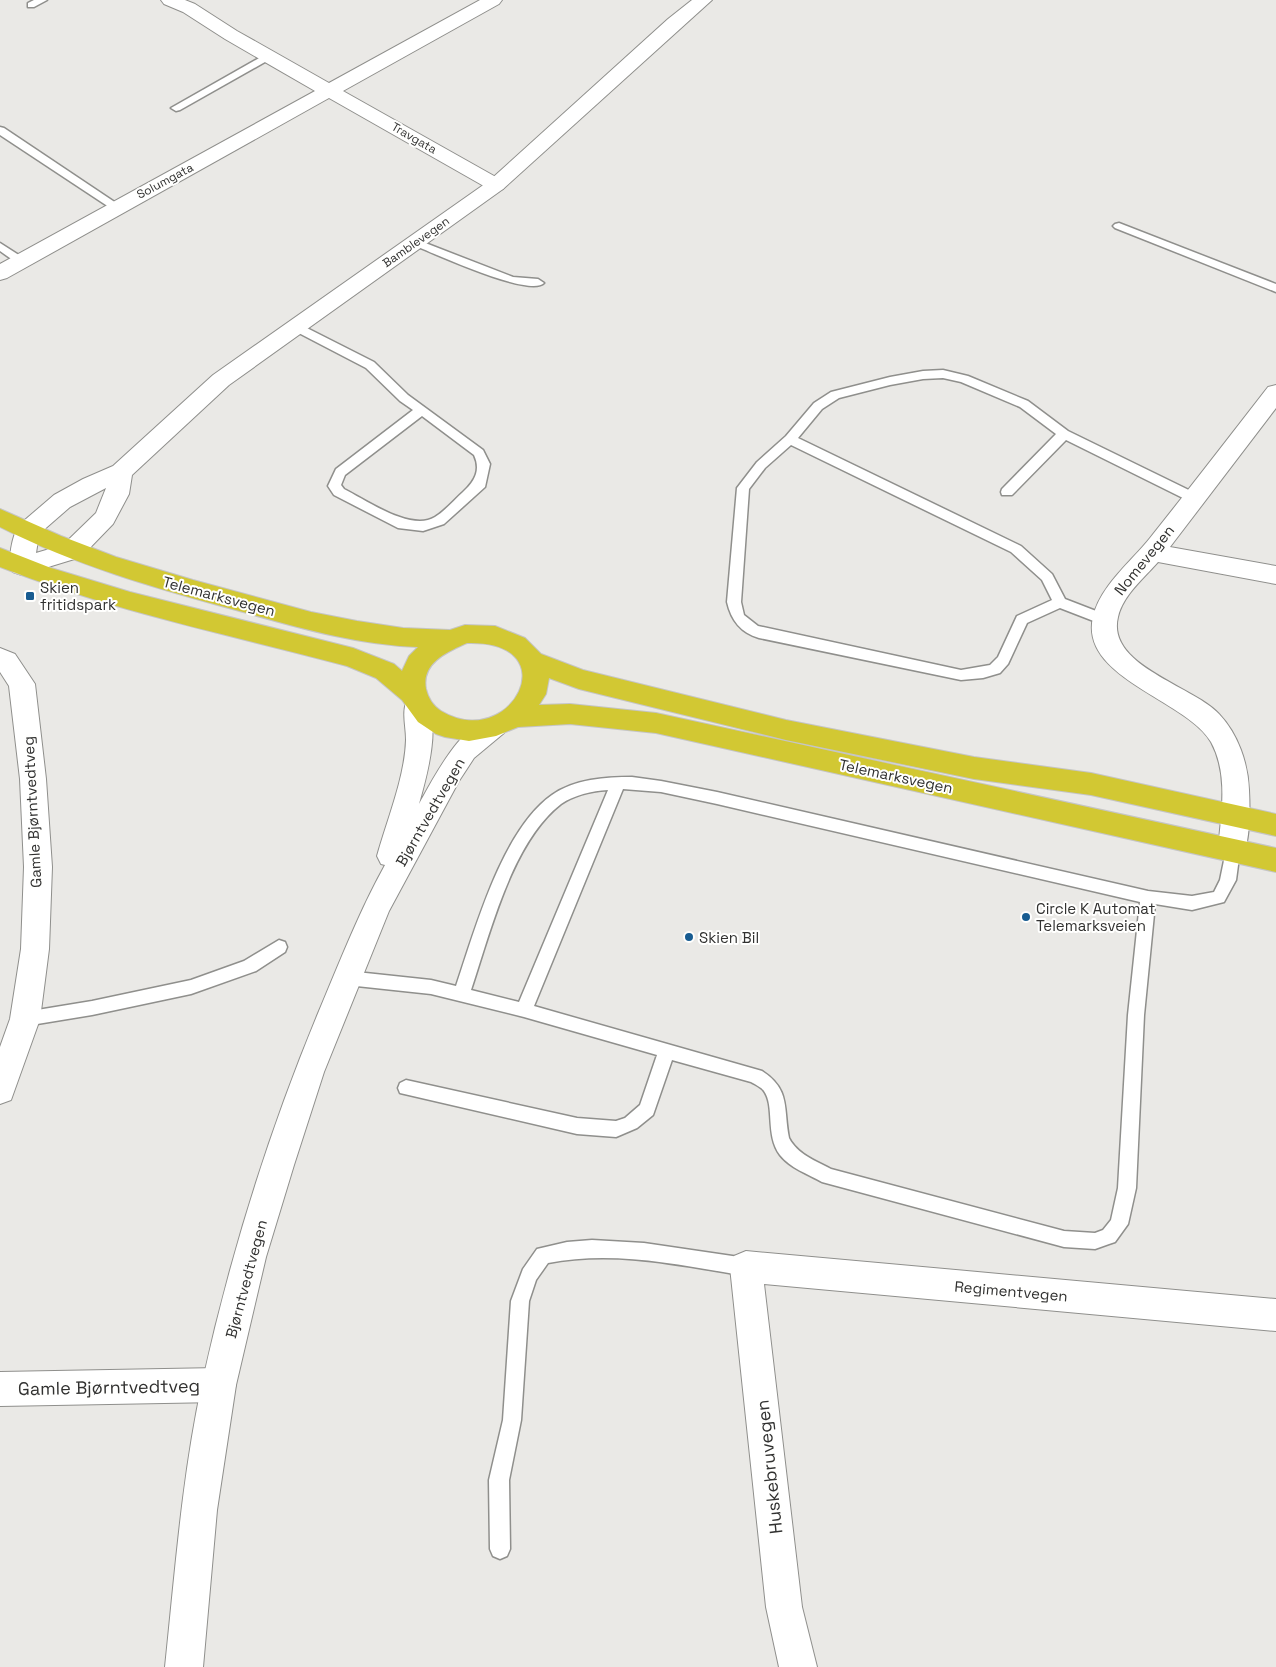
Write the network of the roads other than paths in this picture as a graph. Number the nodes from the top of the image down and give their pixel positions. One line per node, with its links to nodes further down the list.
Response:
1 (42, 0): 5 (lane)
2 (170, 0): 6 (street)
3 (493, 0): 7 (street, Solumgata)
4 (703, 0): 10 (street, Bamblevegen)
5 (31, 5)
6 (268, 56): 7 (street); 8 (lane)
7 (331, 91): 10 (street, Travgata); 11 (street, Solumgata)
8 (176, 108)
9 (0, 130): 11 (lane)
10 (496, 185): 13 (street, Bamblevegen)
11 (116, 207): 15 (street, Solumgata)
12 (1119, 226): 18 (lane)
13 (415, 242): 17 (lane); 19 (street, Bamblevegen)
14 (0, 246): 15 (lane)
15 (21, 261): 16 (street, Solumgata)
16 (0, 273)
17 (538, 283)
18 (1276, 288)
19 (297, 327): 21 (lane); 24 (street, Bamblevegen)
20 (1276, 392): 26 (street, Nomevegen)
21 (422, 410): 21 (lane)
22 (1064, 434): 23 (lane); 25 (lane); 26 (lane)
23 (790, 439): 33 (lane); 33 (lane)
24 (121, 472): 28 (street, Bamblevegen); 29 (street)
25 (1007, 492)
26 (1194, 498): 30 (street, Nomevegen)
27 (0, 517): 28 (highway, Telemarksvegen)
28 (26, 531): 29 (highway, Telemarksvegen); 31 (street)
29 (72, 551): 31 (street); 35 (highway, Telemarksvegen)
30 (1152, 552): 32 (street); 34 (street, Nomevegen)
31 (11, 562): 38 (highway, Telemarksvegen)
32 (1276, 575)
33 (1060, 602): 34 (lane)
34 (1104, 620): 41 (street)
35 (449, 638): 37 (highway, Telemarksvegen); 38 (highway, Telemarksvegen)
36 (0, 658): 51 (street, Gamle Bjørntvedtveg)
37 (532, 661): 39 (highway); 41 (highway, Telemarksvegen)
38 (414, 699): 39 (highway, Telemarksvegen); 46 (street, Bjørntvedtvegen)
39 (504, 722): 43 (highway, Telemarksvegen); 46 (street, Bjørntvedtvegen)
40 (618, 784): 45 (lane); 49 (lane); 50 (lane)
41 (1234, 816): 42 (highway, Telemarksvegen); 43 (street)
42 (1276, 825)
43 (1232, 850): 44 (highway, Telemarksvegen); 45 (lane)
44 (1276, 860)
45 (1148, 897): 52 (lane)
46 (376, 908): 48 (street, Bjørntvedtvegen)
47 (279, 947): 51 (lane)
48 (347, 978): 49 (lane); 57 (street, Bjørntvedtvegen)
49 (461, 995): 50 (lane)
50 (524, 1010): 52 (lane)
51 (25, 1019): 54 (street, Gamle Bjørntvedtveg)
52 (667, 1051): 53 (lane)
53 (406, 1088)
54 (0, 1090)
55 (746, 1267): 56 (street, Regimentvegen); 59 (lane); 61 (street, Huskebruvegen)
56 (1276, 1315)
57 (219, 1385): 58 (street, Gamle Bjørntvedtveg); 60 (street, Bjørntvedtvegen)
58 (0, 1389)
59 (500, 1549)
60 (184, 1667)
61 (798, 1667)

